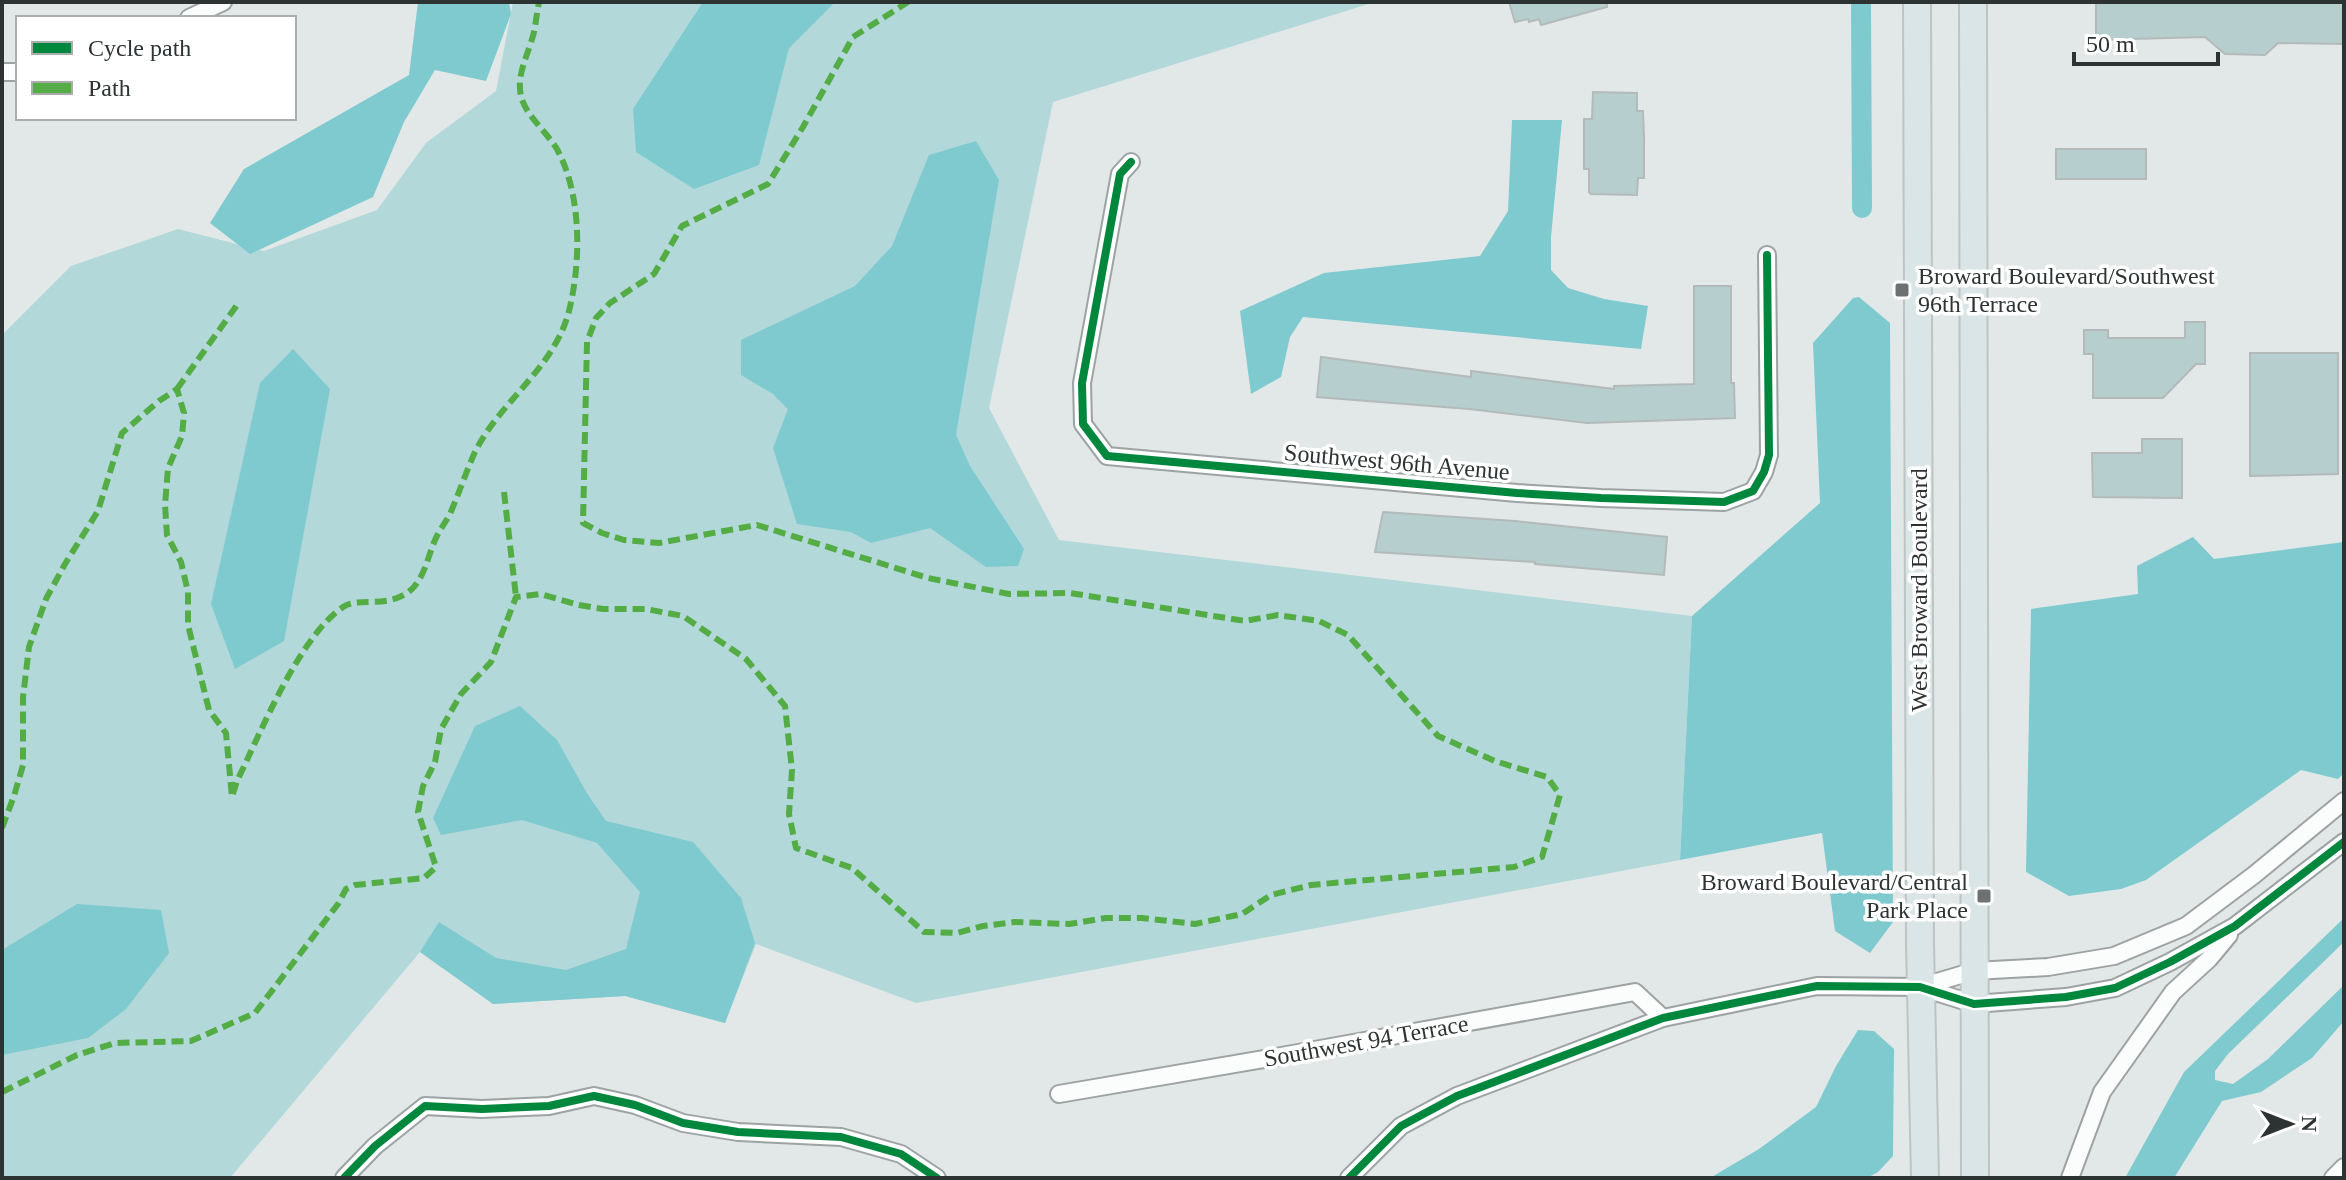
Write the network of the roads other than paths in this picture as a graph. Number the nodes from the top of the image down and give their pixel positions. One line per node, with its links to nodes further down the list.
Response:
1 (223, 2): 4 (street)
2 (1917, 2): 11 (main road, West Broward Boulevard)
3 (1973, 2): 10 (main road)
4 (193, 16)
5 (1131, 162): 6 (street, Southwest 96th Avenue)
6 (1767, 255)
7 (2344, 801): 10 (street)
8 (2344, 842): 9 (street)
9 (2235, 926): 12 (street); 21 (street)
10 (1974, 971): 11 (street); 12 (main road)
11 (1920, 987): 12 (street); 13 (street); 19 (main road, West Broward Boulevard)
12 (1974, 1004): 20 (main road)
13 (1663, 1018): 14 (street, Southwest 94 Terrace); 18 (street)
14 (1059, 1094)
15 (2344, 1167): 22 (street)
16 (344, 1178): 17 (street)
17 (937, 1178)
18 (1349, 1178)
19 (1925, 1178)
20 (1975, 1178)
21 (2070, 1178)
22 (2333, 1178)

